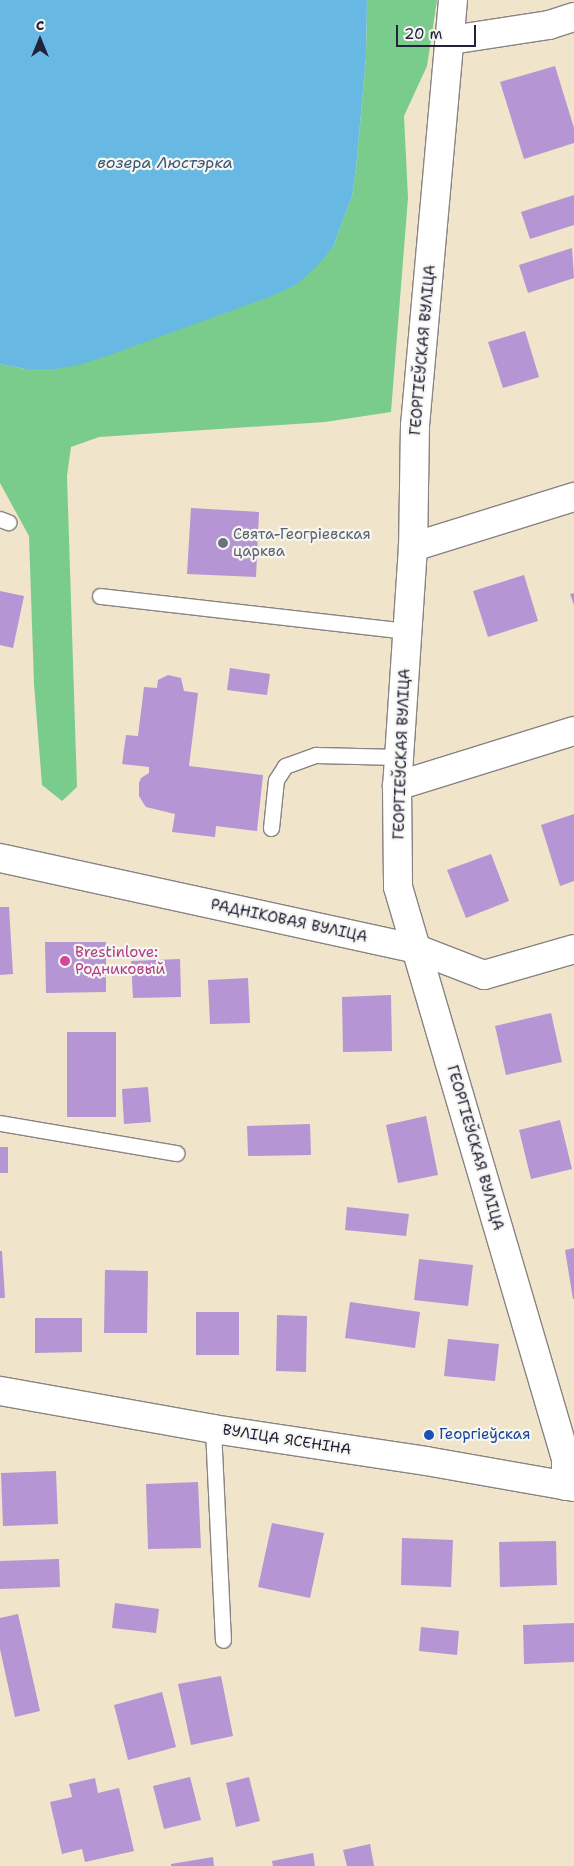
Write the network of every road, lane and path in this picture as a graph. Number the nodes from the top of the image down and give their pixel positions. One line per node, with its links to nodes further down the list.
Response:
1 (453, 0): 3 (street, ГЕОРГІЕЎСКАЯ ВУЛІЦА)
2 (574, 17): 3 (street)
3 (451, 40): 5 (street, ГЕОРГІЕЎСКАЯ ВУЛІЦА)
4 (574, 497): 5 (street)
5 (413, 547): 7 (street, ГЕОРГІЕЎСКАЯ ВУЛІЦА)
6 (100, 596): 7 (lane)
7 (408, 631): 9 (street, ГЕОРГІЕЎСКАЯ ВУЛІЦА)
8 (574, 730): 10 (street)
9 (399, 757): 10 (street, ГЕОРГІЕЎСКАЯ ВУЛІЦА); 11 (lane)
10 (397, 786): 13 (street, ГЕОРГІЕЎСКАЯ ВУЛІЦА)
11 (271, 828)
12 (0, 858): 13 (street, РАДНІКОВАЯ ВУЛІЦА)
13 (416, 949): 14 (street, РАДНІКОВАЯ ВУЛІЦА); 19 (street, ГЕОРГІЕЎСКАЯ ВУЛІЦА)
14 (574, 949)
15 (0, 1123): 16 (lane)
16 (176, 1153)
17 (0, 1391): 18 (street, ВУЛІЦА ЯСЕНІНА)
18 (213, 1429): 19 (street, ВУЛІЦА ЯСЕНІНА); 20 (lane)
19 (570, 1486)
20 (223, 1640)

